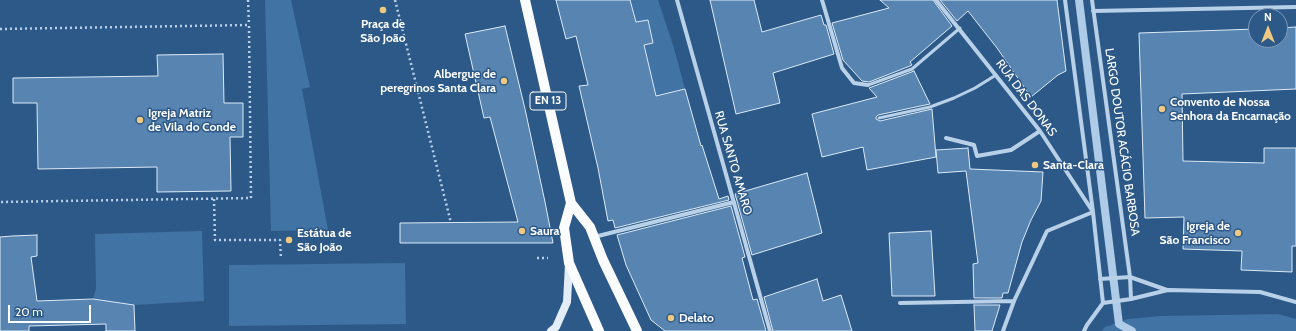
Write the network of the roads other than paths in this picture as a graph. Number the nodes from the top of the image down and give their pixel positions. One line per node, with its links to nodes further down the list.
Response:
1 (524, 0): 16 (main road, EN 13)
2 (677, 0): 15 (street, RUA SANTO AMARO)
3 (822, 0): 11 (street)
4 (936, 0): 9 (street, RUA DAS DONAS)
5 (1065, 0): 17 (street)
6 (1092, 0): 8 (street, LARGO DOUTOR ACÁCIO BARBOSA)
7 (1296, 7): 8 (street)
8 (1093, 11): 20 (street, LARGO DOUTOR ACÁCIO BARBOSA)
9 (960, 28): 10 (street, RUA DAS DONAS); 11 (lane)
10 (997, 75): 12 (lane); 13 (street, RUA DAS DONAS)
11 (868, 85)
12 (879, 118)
13 (1040, 131): 14 (street); 17 (street, RUA DAS DONAS)
14 (946, 138)
15 (734, 202): 18 (street); 31 (street, RUA SANTO AMARO)
16 (571, 203): 18 (main road, EN 13); 19 (main road, EN 13)
17 (1093, 212): 21 (street); 24 (street)
18 (594, 237): 30 (main road, EN 13)
19 (569, 263): 28 (street); 29 (main road, EN 13)
20 (1130, 277): 21 (street); 22 (street); 23 (street, LARGO DOUTOR ACÁCIO BARBOSA)
21 (1100, 279): 27 (street)
22 (1168, 290): 23 (street); 25 (street)
23 (1131, 299): 27 (street)
24 (1014, 300): 26 (street); 32 (street)
25 (1296, 302)
26 (900, 303)
27 (1103, 303): 33 (street)
28 (551, 331)
29 (599, 331)
30 (637, 331)
31 (770, 331)
32 (1003, 331)
33 (1084, 331)

